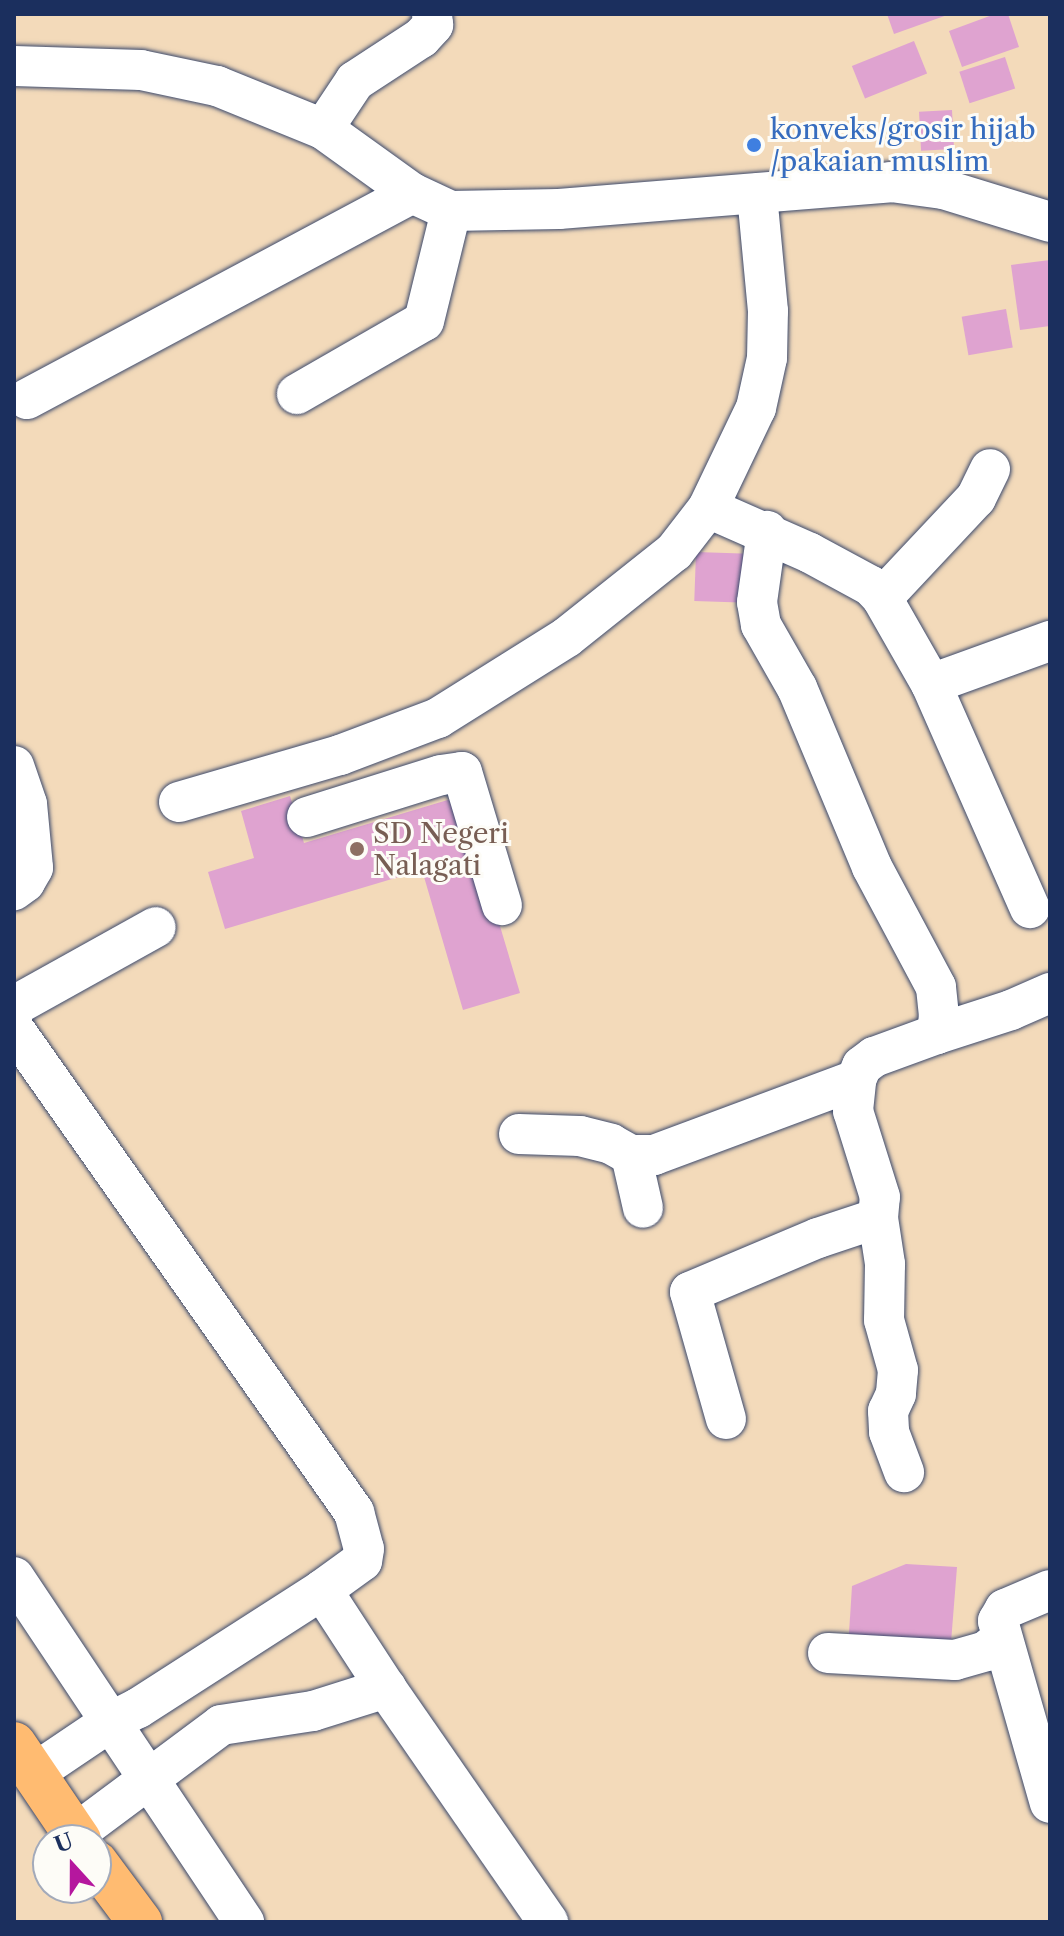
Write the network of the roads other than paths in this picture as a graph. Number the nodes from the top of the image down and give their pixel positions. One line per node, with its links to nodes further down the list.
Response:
1 (432, 14): 3 (street)
2 (14, 66): 3 (street)
3 (323, 129): 4 (street)
4 (412, 193): 6 (street); 9 (street)
5 (757, 194): 6 (street); 7 (street); 11 (street)
6 (451, 211): 8 (street)
7 (1050, 222)
8 (297, 394)
9 (27, 399)
10 (990, 469): 13 (street)
11 (708, 508): 12 (street); 16 (street)
12 (767, 531): 13 (street); 28 (street)
13 (882, 598): 15 (street)
14 (1050, 641): 15 (street)
15 (931, 684): 23 (street)
16 (438, 718): 18 (street); 19 (street)
17 (15, 771): 21 (street)
18 (462, 772): 20 (street); 22 (street)
19 (179, 802)
20 (307, 817)
21 (14, 890)
22 (502, 905)
23 (1030, 908)
24 (156, 927): 26 (street)
25 (1050, 993): 28 (street)
26 (14, 1006)
27 (14, 1029): 37 (street)
28 (937, 1034): 29 (street)
29 (856, 1080): 31 (street); 33 (street)
30 (519, 1134): 31 (street)
31 (631, 1155): 32 (street)
32 (643, 1208)
33 (878, 1218): 34 (street); 35 (street)
34 (726, 1419)
35 (904, 1472)
36 (14, 1577): 43 (street)
37 (322, 1590): 41 (street); 42 (street)
38 (1050, 1590): 39 (street)
39 (1001, 1639): 40 (street); 47 (street)
40 (828, 1653)
41 (188, 1675): 43 (street); 44 (street)
42 (386, 1688): 44 (street); 53 (street)
43 (110, 1722): 45 (street); 46 (street)
44 (221, 1725): 46 (street)
45 (25, 1758): 48 (main road)
46 (148, 1777): 49 (street); 52 (street)
47 (1050, 1803)
48 (69, 1824)
49 (103, 1824)
50 (112, 1884): 51 (main road)
51 (140, 1922)
52 (244, 1922)
53 (548, 1922)

